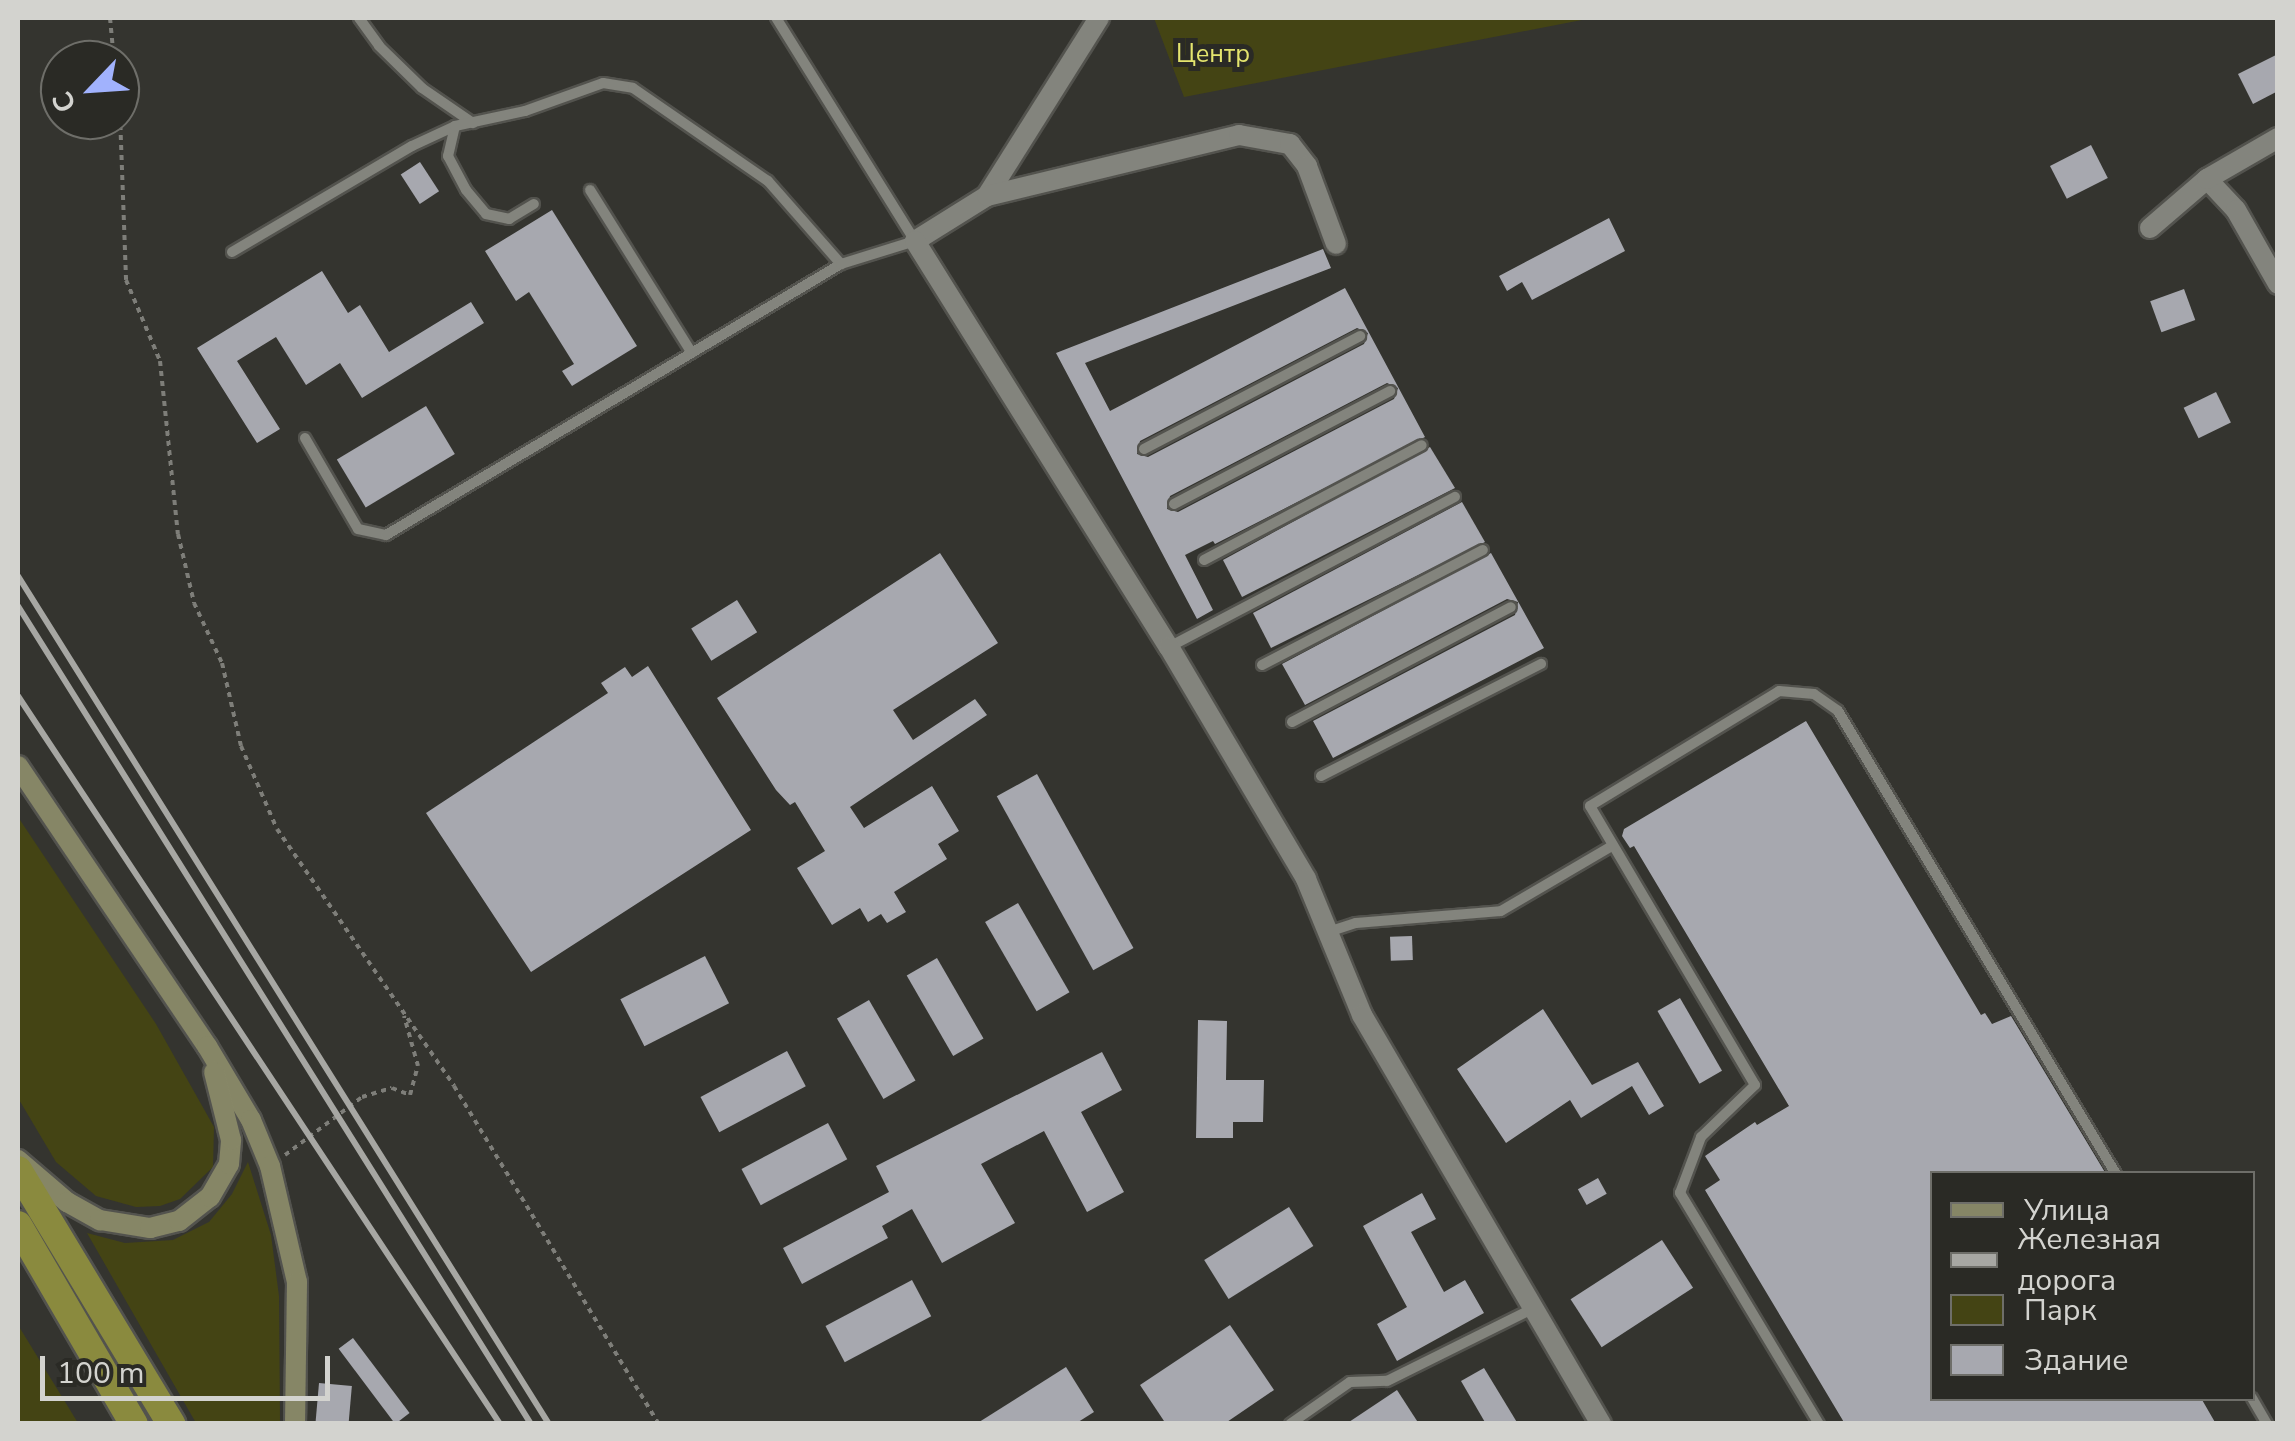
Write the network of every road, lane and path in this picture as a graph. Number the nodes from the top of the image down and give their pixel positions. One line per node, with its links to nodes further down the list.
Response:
1 (359, 18): 4 (lane)
2 (776, 18): 13 (lane)
3 (1099, 18): 10 (street)
4 (472, 122): 5 (lane); 16 (lane)
5 (455, 126): 11 (lane); 15 (lane)
6 (2278, 138): 8 (street)
7 (121, 140): 37 (path)
8 (2207, 179): 12 (street); 17 (street)
9 (590, 190): 19 (lane)
10 (987, 196): 13 (street); 14 (street)
11 (534, 204)
12 (2150, 228)
13 (915, 241): 16 (lane); 29 (street)
14 (1336, 244)
15 (232, 252)
16 (842, 264): 19 (lane)
17 (2278, 284)
18 (1360, 336): 23 (lane)
19 (692, 353): 21 (lane)
20 (1390, 392): 25 (lane)
21 (304, 438)
22 (1422, 445): 27 (lane)
23 (1144, 449)
24 (1455, 498): 29 (lane)
25 (1174, 504)
26 (1483, 550): 31 (lane)
27 (1204, 560)
28 (1511, 607): 32 (lane)
29 (1169, 646): 36 (street)
30 (1541, 664): 34 (lane)
31 (1262, 666)
32 (1292, 722)
33 (18, 766): 38 (main road)
34 (1321, 776)
35 (1612, 846): 36 (lane); 42 (lane); 52 (lane)
36 (1328, 932): 44 (street)
37 (402, 1011): 40 (path); 49 (path)
38 (207, 1046): 39 (main road); 40 (main road)
39 (18, 1160)
40 (270, 1166): 48 (main road)
41 (18, 1170): 47 (highway)
42 (2114, 1171)
43 (18, 1225): 46 (highway)
44 (1532, 1309): 50 (lane); 51 (street)
45 (2254, 1401): 53 (lane)
46 (134, 1424)
47 (172, 1424)
48 (296, 1424)
49 (659, 1424)
50 (1290, 1424)
51 (1601, 1424)
52 (1819, 1424)
53 (2267, 1424)

